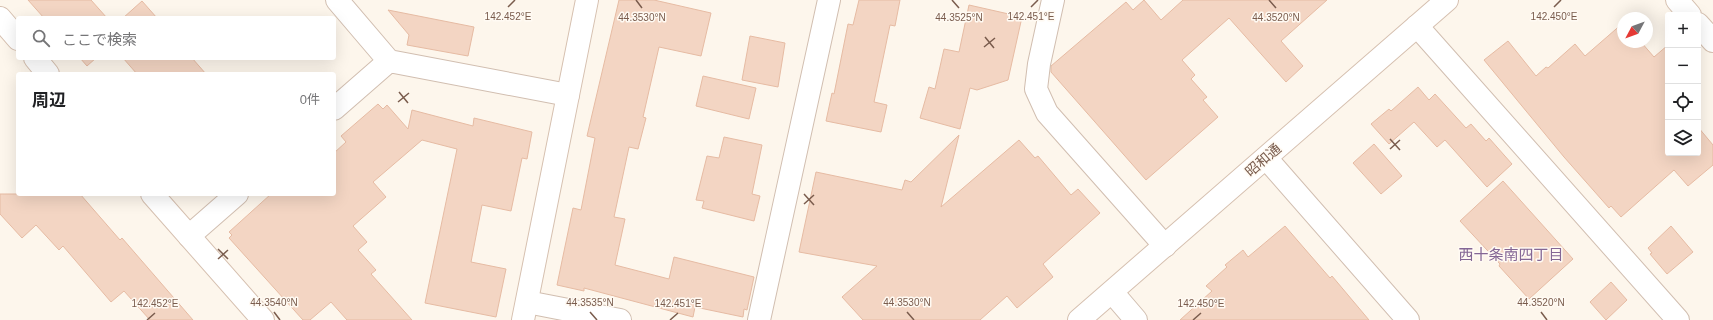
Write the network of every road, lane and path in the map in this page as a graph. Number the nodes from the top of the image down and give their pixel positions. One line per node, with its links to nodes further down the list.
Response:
1 (337, 0): 14 (street)
2 (587, 0): 16 (street)
3 (829, 0): 27 (street)
4 (1053, 0): 22 (street)
5 (1447, 0): 9 (street, 昭和通)
6 (1677, 0): 7 (street)
7 (1687, 12)
8 (0, 18): 11 (street)
9 (1417, 26): 18 (street, 昭和通); 31 (street)
10 (1701, 27): 12 (street)
11 (16, 37)
12 (1713, 41)
13 (37, 60): 15 (street)
14 (389, 61): 16 (street); 17 (street)
15 (46, 72)
16 (568, 95): 24 (street)
17 (336, 107)
18 (1266, 158): 22 (street, 昭和通); 30 (street)
19 (154, 196): 21 (street)
20 (235, 196): 21 (street)
21 (189, 236): 25 (street)
22 (1165, 246): 23 (street, 昭和通)
23 (1112, 292): 28 (street, 昭和通); 29 (street)
24 (525, 311): 26 (street)
25 (263, 320)
26 (620, 320)
27 (759, 320)
28 (1079, 320)
29 (1136, 320)
30 (1408, 320)
31 (1678, 320)

